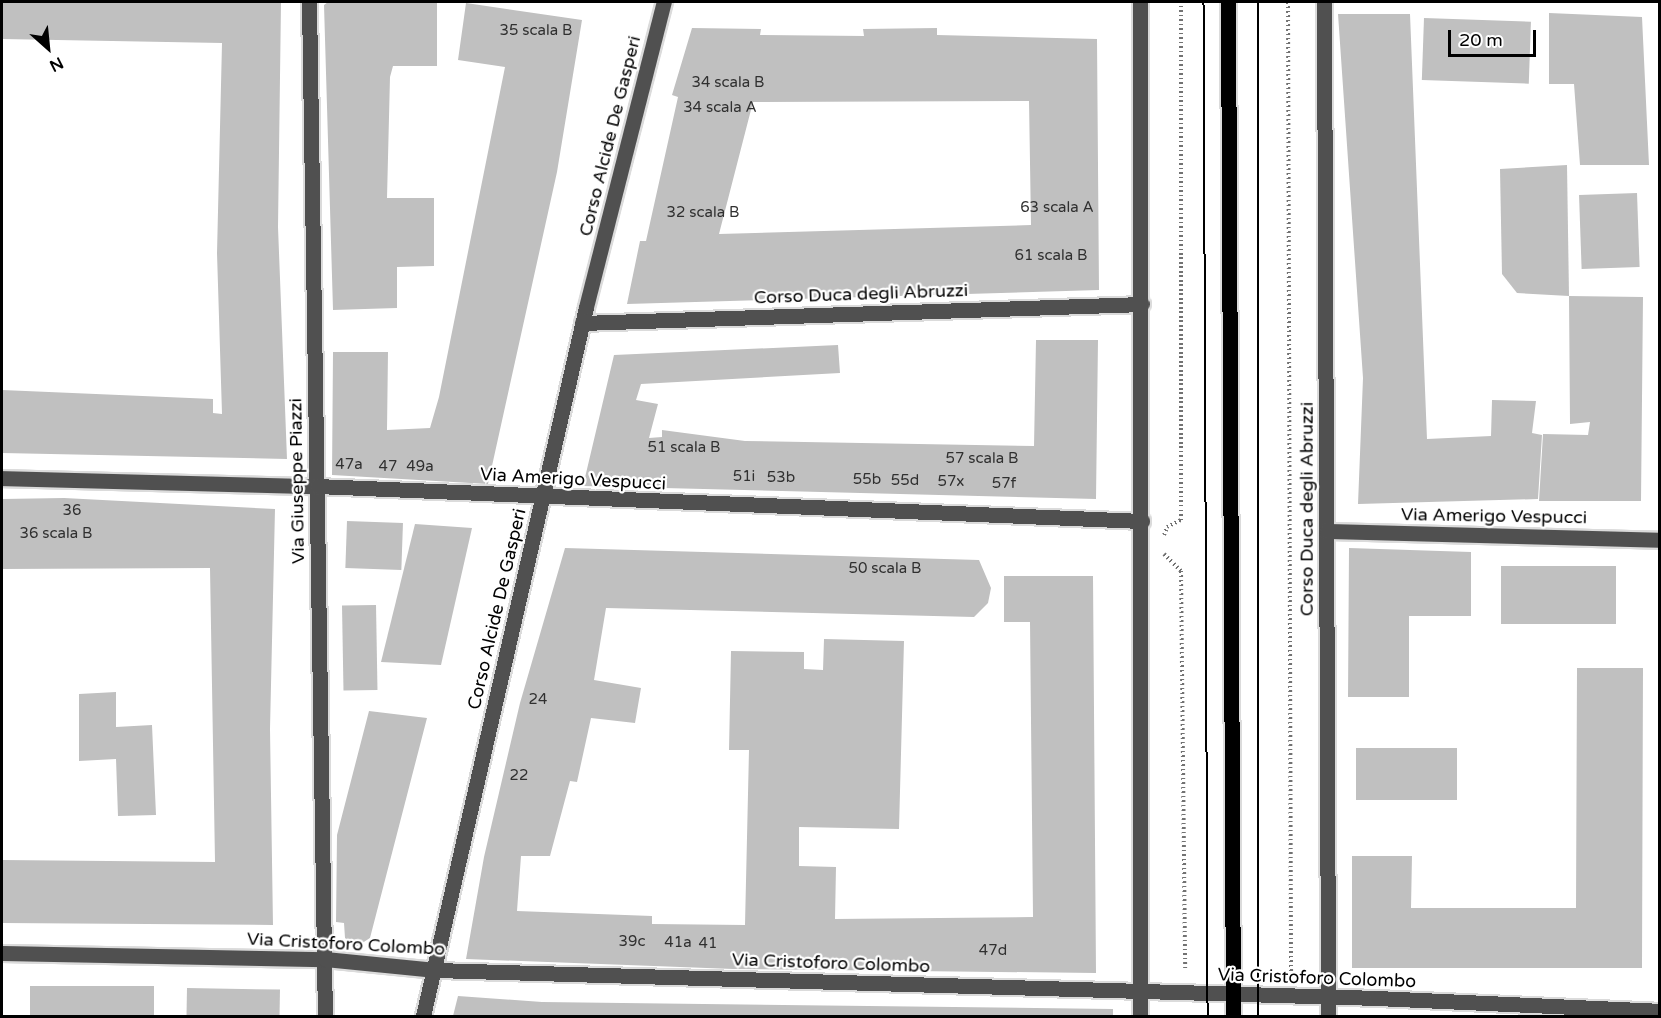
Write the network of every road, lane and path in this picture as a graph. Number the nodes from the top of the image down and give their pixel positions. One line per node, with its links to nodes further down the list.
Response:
1 (309, 2): 11 (street, Via Giuseppe Piazzi)
2 (664, 2): 9 (street, Corso Alcide De Gasperi)
3 (1140, 2): 8 (street)
4 (1181, 2): 21 (path)
5 (1228, 2): 22 (main road)
6 (1288, 2): 19 (path)
7 (1323, 2): 14 (street, Corso Duca degli Abruzzi)
8 (1142, 304): 9 (street, Corso Duca degli Abruzzi); 13 (street)
9 (582, 323): 12 (street, Corso Alcide De Gasperi)
10 (2, 477): 11 (street, Via Amerigo Vespucci)
11 (317, 486): 12 (street, Via Amerigo Vespucci); 17 (street, Via Giuseppe Piazzi)
12 (542, 498): 13 (street, Via Amerigo Vespucci); 18 (street, Corso Alcide De Gasperi)
13 (1142, 521): 20 (street)
14 (1327, 531): 15 (street, Via Amerigo Vespucci); 23 (street, Corso Duca degli Abruzzi)
15 (1659, 540)
16 (2, 953): 17 (street, Via Cristoforo Colombo)
17 (325, 959): 18 (street, Via Cristoforo Colombo); 25 (street)
18 (435, 970): 20 (street, Via Cristoforo Colombo); 26 (street, Corso Alcide De Gasperi)
19 (1291, 971)
20 (1140, 993): 21 (street, Via Cristoforo Colombo); 27 (street)
21 (1186, 994): 22 (street, Via Cristoforo Colombo)
22 (1232, 995): 23 (street, Via Cristoforo Colombo); 28 (main road)
23 (1328, 998): 24 (street, Via Cristoforo Colombo); 29 (street, Corso Duca degli Abruzzi)
24 (1659, 1011)
25 (325, 1017)
26 (423, 1017)
27 (1140, 1017)
28 (1233, 1017)
29 (1328, 1017)

